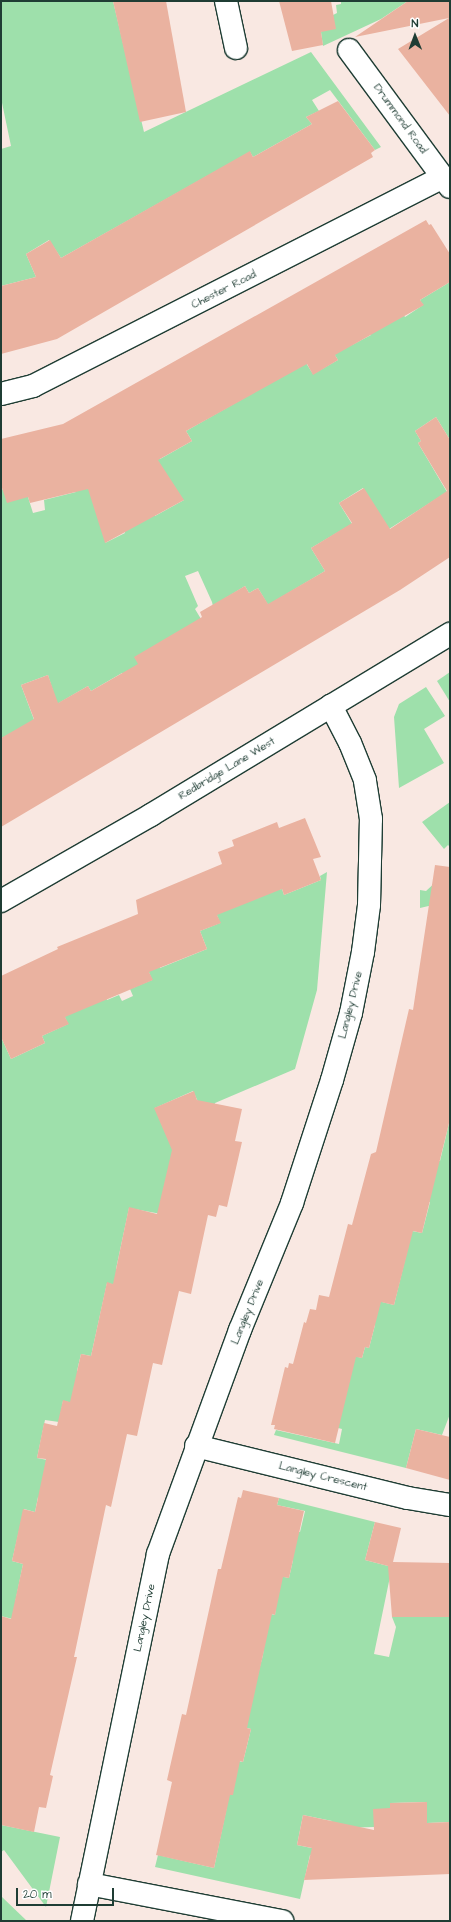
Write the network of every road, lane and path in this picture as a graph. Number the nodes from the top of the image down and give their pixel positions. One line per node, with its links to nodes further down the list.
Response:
1 (226, 1): 2 (street)
2 (236, 48)
3 (349, 50): 4 (street, Drummond Road)
4 (446, 182): 5 (street, Chester Road)
5 (1, 394)
6 (450, 634): 7 (street, Redbridge Lane West)
7 (331, 706): 8 (street, Redbridge Lane West); 9 (street, Langley Drive)
8 (1, 901)
9 (196, 1446): 10 (street, Langley Crescent); 11 (street, Langley Drive)
10 (450, 1504)
11 (89, 1884): 12 (street, Langley Drive); 13 (street)
12 (82, 1921)
13 (282, 1921)

